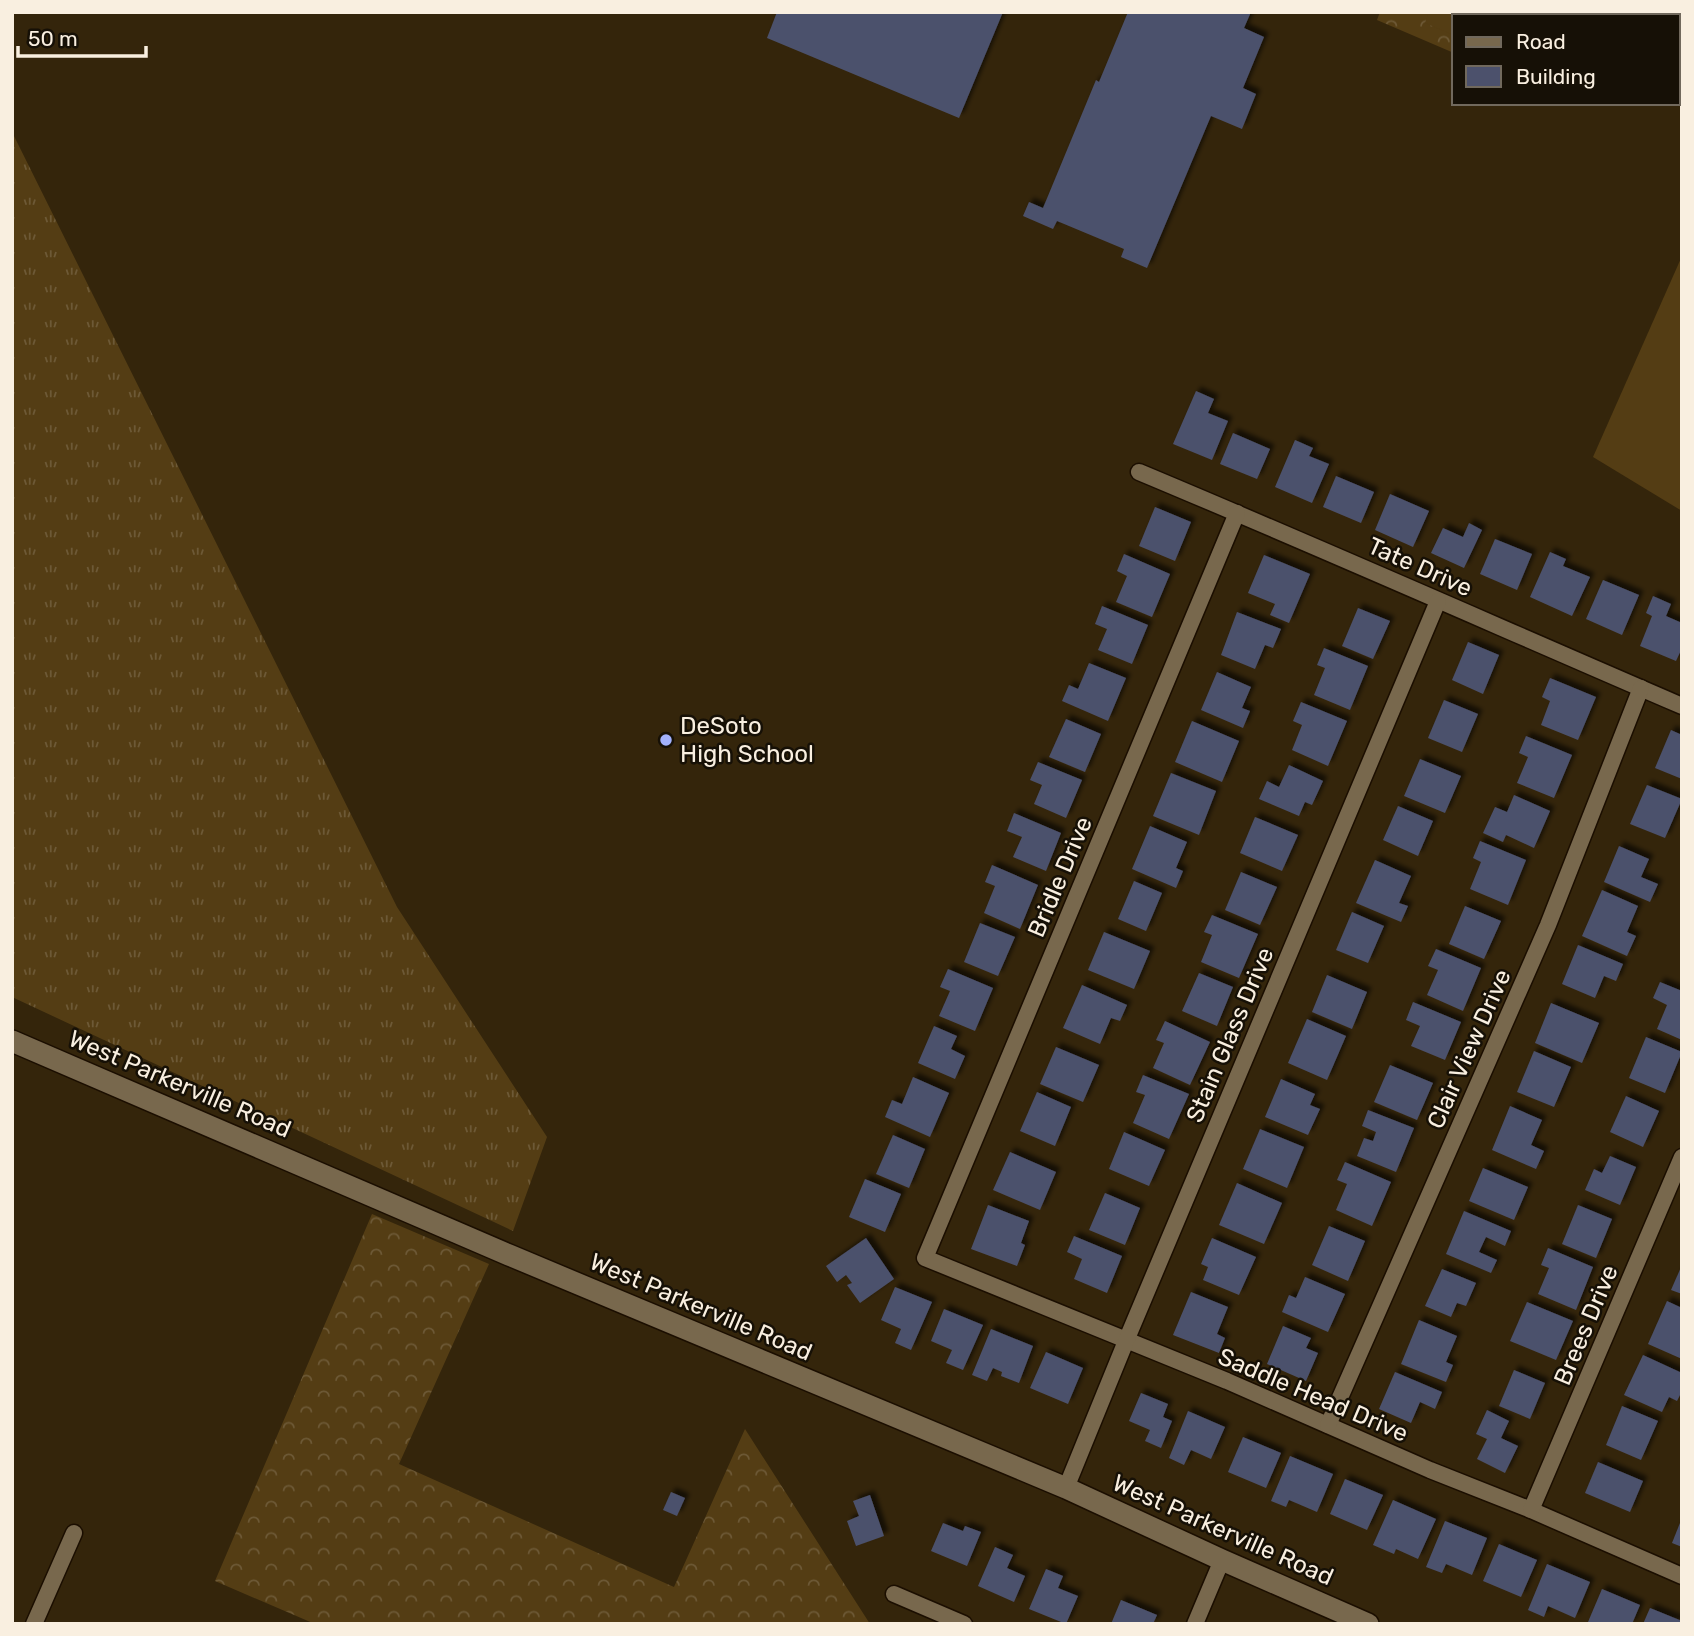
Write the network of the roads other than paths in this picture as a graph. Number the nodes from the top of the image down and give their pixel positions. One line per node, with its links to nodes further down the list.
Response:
1 (1139, 472): 2 (street, Tate Drive)
2 (1237, 513): 3 (street, Tate Drive); 8 (street, Bridle Drive)
3 (1438, 601): 4 (street, Tate Drive); 9 (street, Stain Glass Drive)
4 (1641, 688): 5 (street, Tate Drive); 10 (street, Clair View Drive)
5 (1682, 706)
6 (12, 1041): 11 (main road, West Parkerville Road)
7 (1682, 1157): 12 (street, Brees Drive)
8 (925, 1258): 9 (street, Saddle Head Drive)
9 (1126, 1341): 10 (street, Saddle Head Drive); 11 (street, Stain Glass Drive)
10 (1328, 1425): 12 (street, Saddle Head Drive)
11 (1066, 1488): 14 (main road, West Parkerville Road)
12 (1531, 1510): 15 (street, Saddle Head Drive)
13 (74, 1533): 17 (street)
14 (1222, 1560): 19 (street); 20 (main road, West Parkerville Road)
15 (1682, 1576)
16 (894, 1594): 18 (street)
17 (34, 1624)
18 (964, 1624)
19 (1195, 1624)
20 (1368, 1624)

